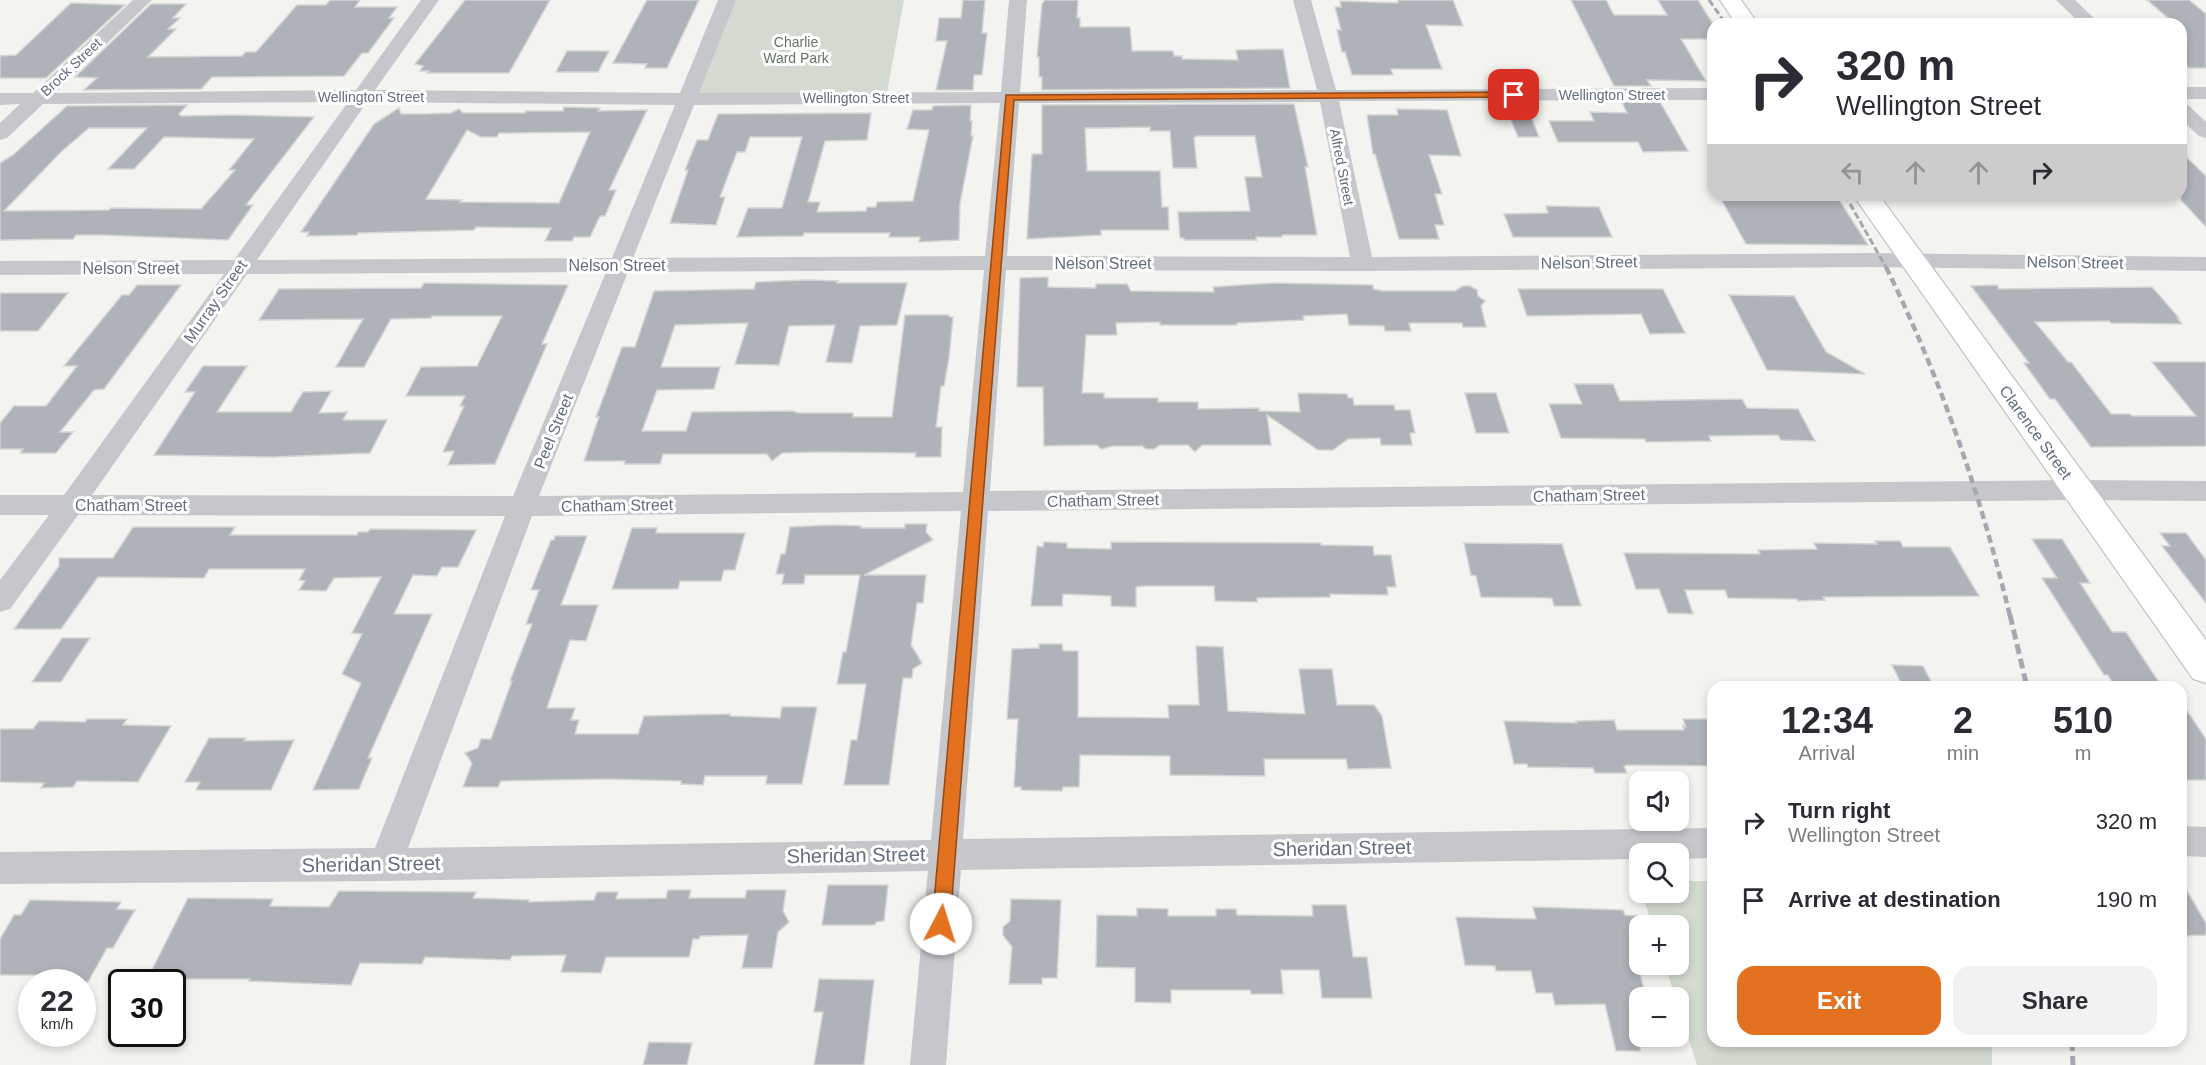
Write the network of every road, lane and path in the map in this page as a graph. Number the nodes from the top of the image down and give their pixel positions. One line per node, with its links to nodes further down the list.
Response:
1 (143, 0): 17 (street, Brock Street)
2 (430, 0): 14 (street, Murray Street)
3 (727, 0): 18 (street, Peel Street)
4 (1018, 0): 15 (street)
5 (1302, 0): 13 (street, Alfred Street)
6 (1730, 0): 8 (main road)
7 (2065, 0): 9 (street)
8 (1743, 18)
9 (2084, 18)
10 (2187, 93): 11 (street)
11 (2206, 93)
12 (1707, 94): 13 (street, Wellington Street)
13 (1328, 95): 15 (street, Wellington Street); 25 (street, Alfred Street)
14 (362, 96): 17 (street, Wellington Street); 18 (street, Wellington Street); 29 (street, Murray Street)
15 (1010, 97): 18 (street, Wellington Street); 24 (street)
16 (0, 99): 17 (street, Wellington Street)
17 (37, 99): 21 (street, Brock Street)
18 (687, 99): 27 (street, Peel Street)
19 (2187, 115): 20 (street)
20 (2206, 132)
21 (0, 134)
22 (1870, 201): 23 (main road, Clarence Street)
23 (1912, 260): 25 (street, Nelson Street); 26 (street, Nelson Street); 30 (main road, Clarence Street)
24 (997, 263): 25 (street, Nelson Street); 27 (street, Nelson Street); 32 (street)
25 (1362, 264)
26 (2206, 264)
27 (621, 265): 29 (street, Nelson Street); 35 (street, Peel Street)
28 (0, 268): 29 (street, Nelson Street)
29 (238, 268): 34 (street, Murray Street)
30 (2078, 490): 31 (street, Chatham Street); 32 (street, Chatham Street); 37 (main road, Clarence Street)
31 (2206, 491)
32 (976, 501): 35 (street, Chatham Street); 41 (street)
33 (0, 505): 34 (street, Chatham Street)
34 (71, 505): 35 (street, Chatham Street); 36 (street, Murray Street)
35 (522, 506): 42 (street, Peel Street)
36 (0, 601)
37 (2206, 668)
38 (2187, 842): 39 (street)
39 (2206, 842)
40 (1707, 843): 41 (street, Sheridan Street)
41 (947, 853): 42 (street, Sheridan Street); 44 (street)
42 (385, 865): 43 (street, Sheridan Street)
43 (0, 868)
44 (928, 1065)

